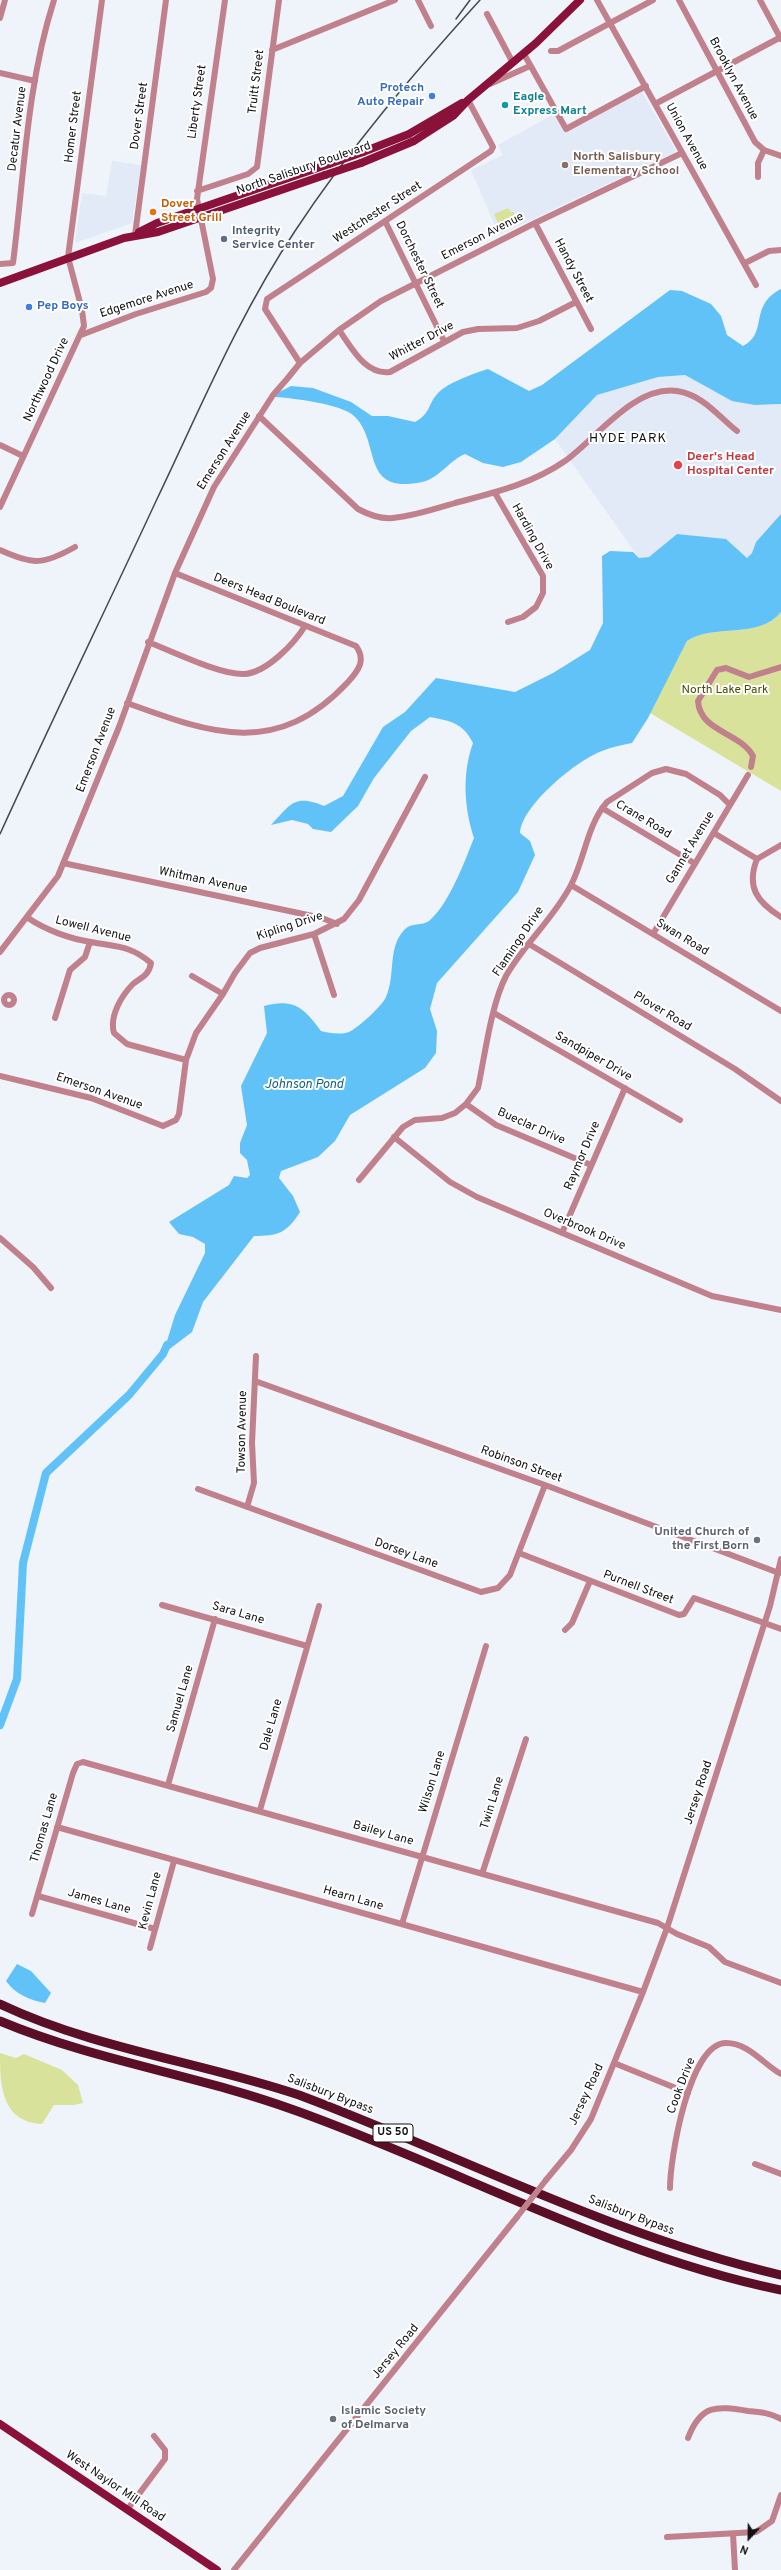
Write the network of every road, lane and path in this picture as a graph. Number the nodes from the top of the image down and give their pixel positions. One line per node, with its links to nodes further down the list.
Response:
1 (5, 0): 15 (street)
2 (54, 0): 26 (street, Decatur Avenue)
3 (102, 0): 42 (street, Homer Street)
4 (166, 0): 40 (street, Dover Street)
5 (225, 0): 35 (street, Liberty Street)
6 (279, 0): 19 (street, Truitt Street)
7 (395, 0): 19 (street)
8 (418, 0): 17 (street)
9 (580, 0): 21 (main road, North Salisbury Boulevard)
10 (597, 0): 16 (street, Union Avenue)
11 (653, 0): 16 (street)
12 (679, 0): 24 (street, Brooklyn Avenue)
13 (760, 0): 18 (street)
14 (487, 14): 22 (street)
15 (0, 18)
16 (611, 22): 20 (street); 27 (street, Union Avenue)
17 (431, 26)
18 (781, 38): 24 (street)
19 (272, 50): 35 (street, Truitt Street)
20 (551, 51)
21 (524, 54): 22 (main road, North Salisbury Boulevard); 23 (street)
22 (513, 63): 28 (main road, North Salisbury Boulevard)
23 (530, 66): 27 (street); 28 (street)
24 (717, 71): 30 (street); 31 (street, Brooklyn Avenue)
25 (0, 74): 26 (street)
26 (35, 81): 44 (street, Decatur Avenue)
27 (646, 86): 30 (street, Union Avenue)
28 (483, 87): 29 (main road, North Salisbury Boulevard)
29 (468, 100): 36 (main road, North Salisbury Boulevard, bridge); 37 (main road, North Salisbury Boulevard, bridge); 38 (street, Westchester Street)
30 (655, 104): 32 (street, Union Avenue)
31 (764, 150): 33 (street, Brooklyn Avenue); 34 (street)
32 (682, 153): 39 (street, Emerson Avenue); 43 (street, Union Avenue)
33 (781, 156)
34 (758, 177)
35 (197, 191): 36 (street, Liberty Street)
36 (198, 208): 37 (street, Edgemore Avenue); 40 (main road, North Salisbury Boulevard)
37 (200, 217): 40 (main road, North Salisbury Boulevard); 51 (street, Edgemore Avenue)
38 (385, 221): 46 (street, Dorchester Street); 53 (street, Westchester Street)
39 (535, 223): 46 (street, Emerson Avenue); 48 (street, Handy Street)
40 (135, 235): 42 (main road, North Salisbury Boulevard)
41 (781, 250): 43 (street)
42 (68, 257): 45 (main road, North Salisbury Boulevard); 51 (street, Northwood Drive)
43 (744, 263): 47 (street, Union Avenue)
44 (0, 264)
45 (0, 283)
46 (414, 284): 50 (street, Emerson Avenue); 52 (street, Dorchester Street)
47 (756, 285)
48 (576, 302): 49 (street, Handy Street); 52 (street, Whitter Drive)
49 (591, 329)
50 (339, 330): 52 (street, Whitter Drive); 53 (street, Emerson Avenue)
51 (81, 335): 57 (street, Northwood Drive)
52 (444, 341)
53 (300, 363): 54 (street, Emerson Avenue)
54 (259, 416): 58 (street); 62 (street, Emerson Avenue)
55 (737, 431): 58 (street)
56 (0, 445): 57 (street)
57 (23, 456): 59 (street, Northwood Drive)
58 (495, 493): 63 (street, Harding Drive)
59 (0, 507)
60 (75, 547): 61 (street)
61 (0, 550)
62 (175, 573): 64 (street, Deers Head Boulevard); 65 (street, Emerson Avenue)
63 (508, 622)
64 (305, 626): 65 (street); 67 (street, Deers Head Boulevard)
65 (148, 642): 67 (street, Emerson Avenue)
66 (781, 667): 68 (street)
67 (126, 703): 76 (street, Emerson Avenue)
68 (751, 767)
69 (748, 775): 71 (street, Gannet Avenue)
70 (425, 777): 81 (street, Kipling Drive)
71 (730, 805): 72 (street, Flamingo Drive); 73 (street, Gannet Avenue)
72 (602, 808): 77 (street, Crane Road); 78 (street, Flamingo Drive)
73 (714, 833): 75 (street); 77 (street, Gannet Avenue)
74 (781, 845): 75 (street)
75 (757, 859): 79 (street)
76 (63, 863): 80 (street, Emerson Avenue); 81 (street, Whitman Avenue)
77 (694, 863): 83 (street, Gannet Avenue)
78 (571, 885): 83 (street, Swan Road); 85 (street, Flamingo Drive)
79 (781, 917)
80 (28, 918): 84 (street, Lowell Avenue); 86 (street, Emerson Avenue)
81 (337, 924): 82 (street, Kipling Drive)
82 (314, 934): 88 (street, Kipling Drive); 89 (street)
83 (653, 934): 90 (street, Swan Road)
84 (90, 942): 92 (street); 93 (street, Lowell Avenue)
85 (529, 944): 91 (street, Flamingo Drive); 96 (street, Plover Road)
86 (0, 952)
87 (192, 976): 88 (street)
88 (223, 994): 93 (street, Kipling Drive)
89 (334, 995)
90 (781, 1011)
91 (494, 1014): 95 (street, Sandpiper Drive); 97 (street, Flamingo Drive)
92 (55, 1018)
93 (186, 1060): 99 (street, Kipling Drive)
94 (0, 1076): 99 (street, Emerson Avenue)
95 (625, 1088): 98 (street, Sandpiper Drive); 101 (street, Raymor Drive)
96 (781, 1100)
97 (466, 1104): 100 (street, Flamingo Drive); 101 (street, Bueclar Drive)
98 (680, 1120)
99 (167, 1125)
100 (394, 1137): 102 (street, Flamingo Drive); 103 (street, Overbrook Drive)
101 (591, 1165): 103 (street, Raymor Drive)
102 (359, 1180)
103 (562, 1233): 106 (street, Overbrook Drive)
104 (0, 1238): 105 (street)
105 (51, 1288)
106 (781, 1310)
107 (256, 1356): 108 (street, Towson Avenue)
108 (255, 1382): 109 (street, Robinson Street); 111 (street, Towson Avenue)
109 (545, 1485): 112 (street, Dorsey Lane); 114 (street, Robinson Street)
110 (198, 1489): 111 (street, Dorsey Lane)
111 (246, 1507): 112 (street, Dorsey Lane)
112 (519, 1553): 115 (street, Purnell Street)
113 (781, 1559): 114 (street, Jersey Road)
114 (779, 1573): 119 (street, Jersey Road)
115 (590, 1581): 119 (street, Purnell Street); 121 (street)
116 (162, 1605): 118 (street, Sara Lane)
117 (319, 1606): 122 (street)
118 (215, 1619): 122 (street, Sara Lane); 126 (street, Samuel Lane)
119 (764, 1624): 120 (street); 135 (street, Jersey Road)
120 (781, 1629)
121 (565, 1630)
122 (308, 1646): 127 (street, Dale Lane)
123 (486, 1646): 129 (street, Wilson Lane)
124 (526, 1739): 131 (street, Twin Lane)
125 (93, 1764): 126 (street, Bailey Lane); 128 (street, Thomas Lane)
126 (168, 1785): 127 (street, Bailey Lane)
127 (260, 1810): 129 (street, Bailey Lane)
128 (57, 1827): 130 (street, Hearn Lane); 132 (street, Thomas Lane)
129 (423, 1856): 131 (street, Bailey Lane); 134 (street, Wilson Lane)
130 (174, 1861): 134 (street, Hearn Lane); 136 (street, Kevin Lane)
131 (482, 1874): 135 (street, Bailey Lane)
132 (38, 1896): 133 (street, Thomas Lane); 136 (street, James Lane)
133 (32, 1914)
134 (402, 1924): 139 (street, Hearn Lane)
135 (667, 1928): 138 (street, Bailey Lane); 139 (street, Jersey Road)
136 (155, 1929): 137 (street, Kevin Lane)
137 (150, 1948)
138 (781, 1983)
139 (642, 1992): 142 (street, Jersey Road)
140 (0, 2004): 148 (highway, Salisbury Bypass / US 50)
141 (0, 2021): 149 (highway, US 50)
142 (614, 2064): 144 (street); 159 (street, Jersey Road, bridge)
143 (781, 2074): 144 (street, Cook Drive)
144 (688, 2092): 147 (street, Cook Drive)
145 (755, 2164): 146 (street)
146 (781, 2174)
147 (670, 2188)
148 (781, 2274)
149 (781, 2290)
150 (781, 2419): 153 (street)
151 (0, 2424): 155 (main road, West Naylor Mill Road)
152 (154, 2436): 155 (street)
153 (688, 2438)
154 (781, 2495): 156 (street)
155 (127, 2510): 158 (main road, West Naylor Mill Road)
156 (733, 2534): 157 (street); 160 (street)
157 (667, 2537)
158 (217, 2570)
159 (234, 2570)
160 (735, 2570)

